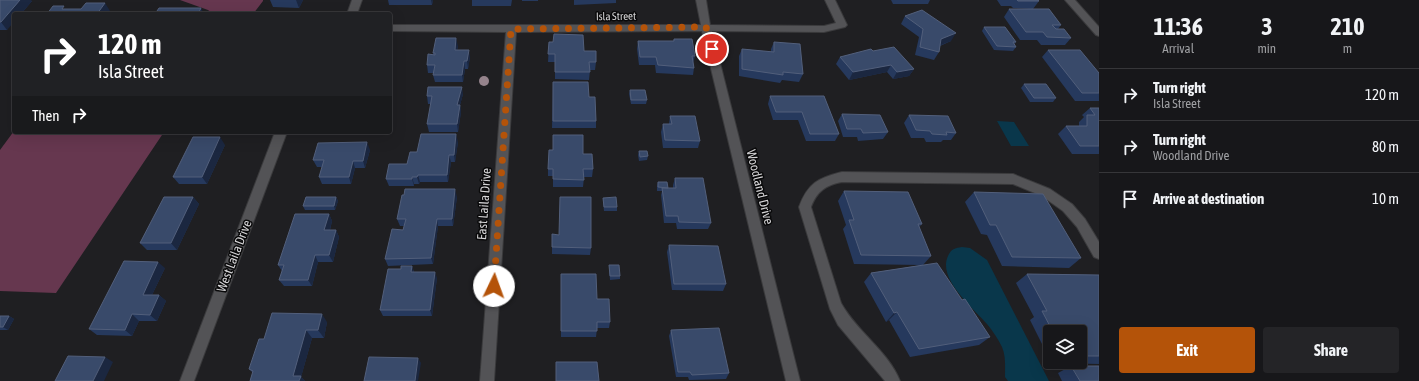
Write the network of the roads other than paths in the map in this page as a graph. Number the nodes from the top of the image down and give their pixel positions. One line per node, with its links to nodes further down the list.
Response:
1 (357, 0): 5 (street)
2 (701, 0): 6 (street, Woodland Drive)
3 (830, 0): 6 (street, Isla Street)
4 (1070, 0): 9 (street)
5 (353, 12)
6 (706, 27): 8 (street, Isla Street); 14 (street, Woodland Drive)
7 (392, 28): 8 (street, Isla Street)
8 (511, 29): 13 (street, East Laila Drive)
9 (1099, 33)
10 (280, 134): 12 (street, West Laila Drive)
11 (1099, 253): 15 (street)
12 (187, 381)
13 (487, 381)
14 (793, 381)
15 (893, 381)

